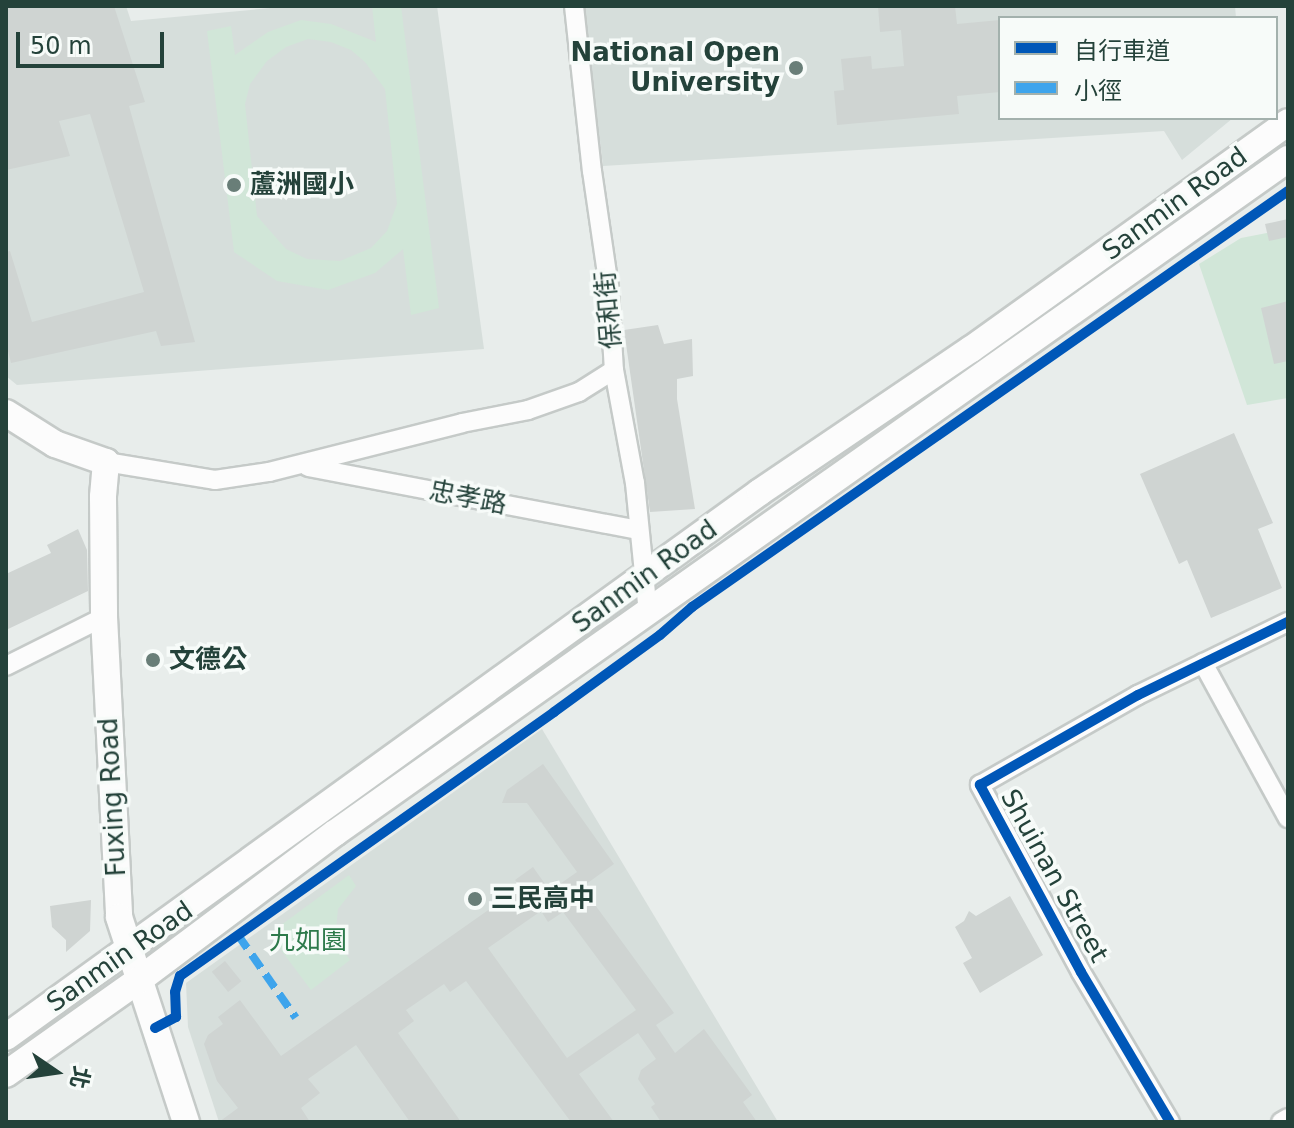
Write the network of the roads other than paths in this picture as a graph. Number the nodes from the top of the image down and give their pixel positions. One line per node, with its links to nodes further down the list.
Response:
1 (574, 6): 4 (street, 保和街)
2 (1288, 122): 9 (main road, Sanmin Road)
3 (1288, 159): 10 (main road, Sanmin Road)
4 (614, 370): 7 (street, 忠孝路); 8 (street, 保和街)
5 (6, 413): 6 (main road, 忠孝路)
6 (106, 462): 7 (street, 忠孝路); 11 (main road, Fuxing Road)
7 (297, 465): 8 (street, 忠孝路)
8 (639, 530): 9 (street, 保和街)
9 (645, 577): 10 (street, 保和街); 16 (main road, Sanmin Road)
10 (648, 613): 17 (main road, Sanmin Road)
11 (104, 617): 14 (street); 16 (main road, Fuxing Road)
12 (1288, 622): 13 (street, Shuinan Street)
13 (1203, 663): 15 (street); 22 (street, Shuinan Street)
14 (6, 666)
15 (1288, 818)
16 (128, 952): 17 (main road, Fuxing Road); 18 (main road, Sanmin Road)
17 (139, 980): 19 (main road, Sanmin Road); 21 (main road, Fuxing Road)
18 (6, 1037)
19 (6, 1074)
20 (1288, 1118): 23 (street)
21 (186, 1122)
22 (1170, 1122)
23 (1281, 1122)

